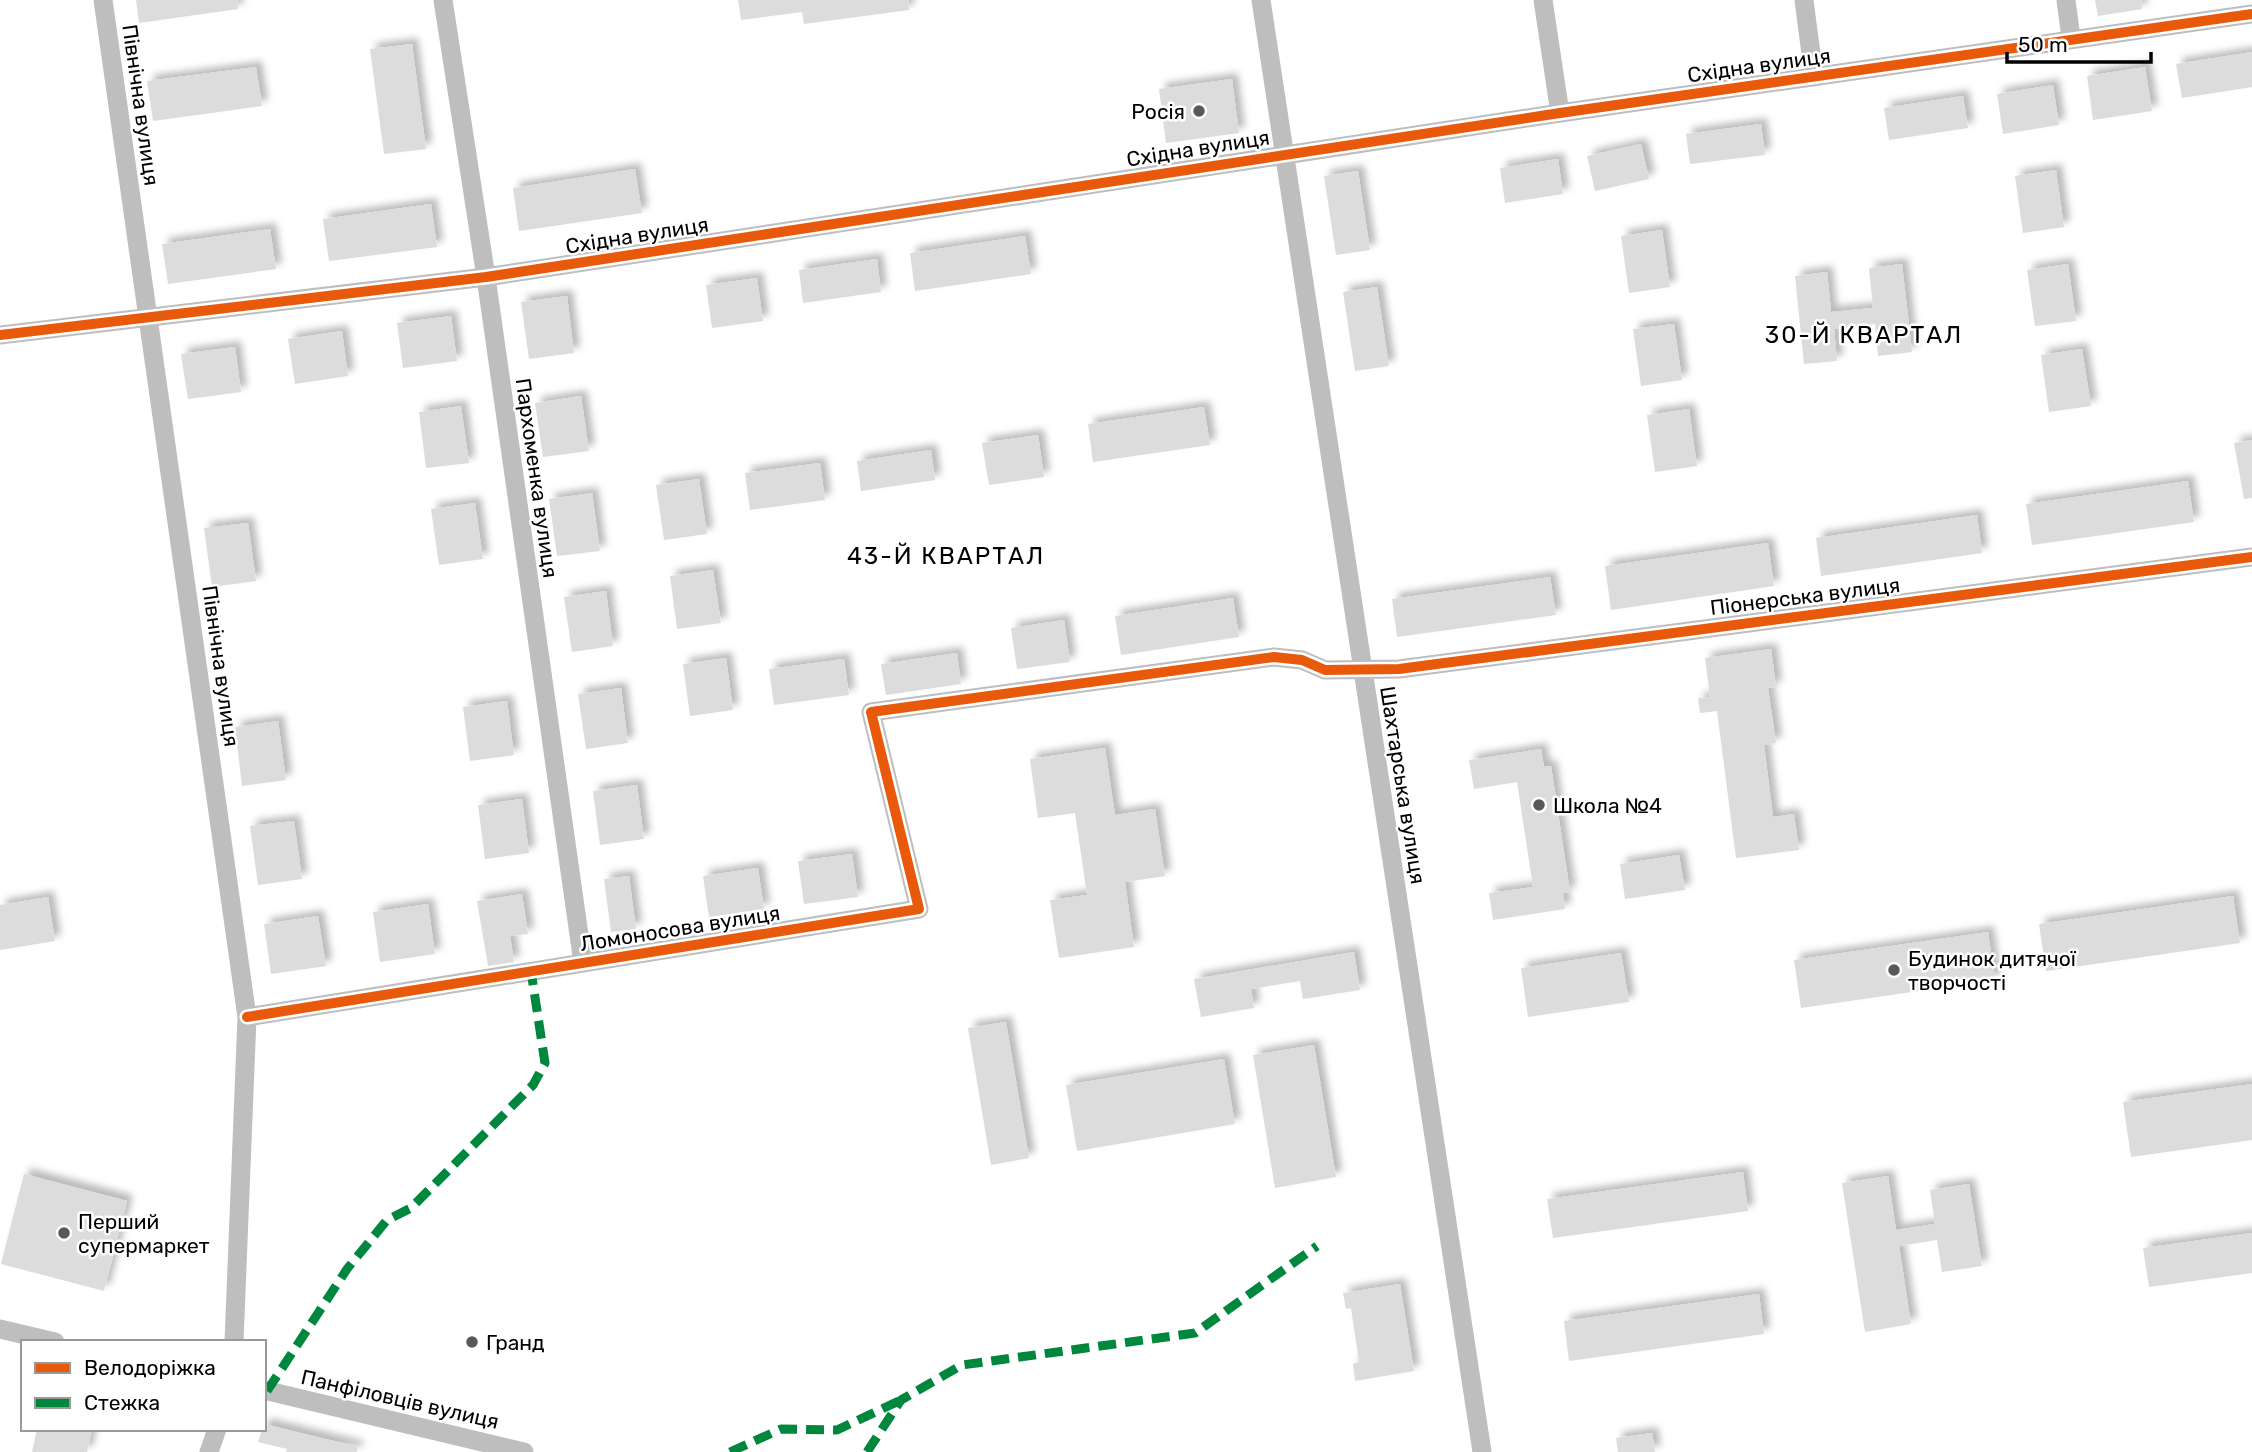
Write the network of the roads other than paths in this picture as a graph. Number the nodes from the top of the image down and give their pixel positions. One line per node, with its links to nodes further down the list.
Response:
1 (103, 0): 13 (street, Північна вулиця)
2 (443, 0): 12 (street, Пархоменка вулиця)
3 (1261, 0): 11 (street, Шахтарська вулиця)
4 (1543, 0): 10 (street)
5 (1804, 0): 9 (street)
6 (2066, 0): 8 (street)
7 (2252, 14): 8 (street, Східна вулиця)
8 (2071, 38): 9 (street, Східна вулиця)
9 (1814, 77): 10 (street, Східна вулиця)
10 (1560, 113): 11 (street, Східна вулиця)
11 (1284, 154): 12 (street, Східна вулиця); 16 (street, Шахтарська вулиця)
12 (486, 277): 13 (street, Східна вулиця); 18 (street, Пархоменка вулиця)
13 (149, 317): 14 (street, Східна вулиця); 19 (street, Північна вулиця)
14 (0, 335)
15 (2252, 557): 16 (street, Піонерська вулиця)
16 (1363, 669): 17 (street, Піонерська вулиця); 27 (street, Шахтарська вулиця)
17 (871, 712): 18 (street, Ломоносова вулиця)
18 (583, 963): 19 (street, Ломоносова вулиця)
19 (247, 1017): 22 (street, Північна вулиця)
20 (0, 1329): 21 (street)
21 (47, 1340)
22 (234, 1340)
23 (266, 1390): 26 (street, Панфіловців вулиця)
24 (216, 1431): 25 (street)
25 (209, 1452)
26 (524, 1452)
27 (1482, 1452)

